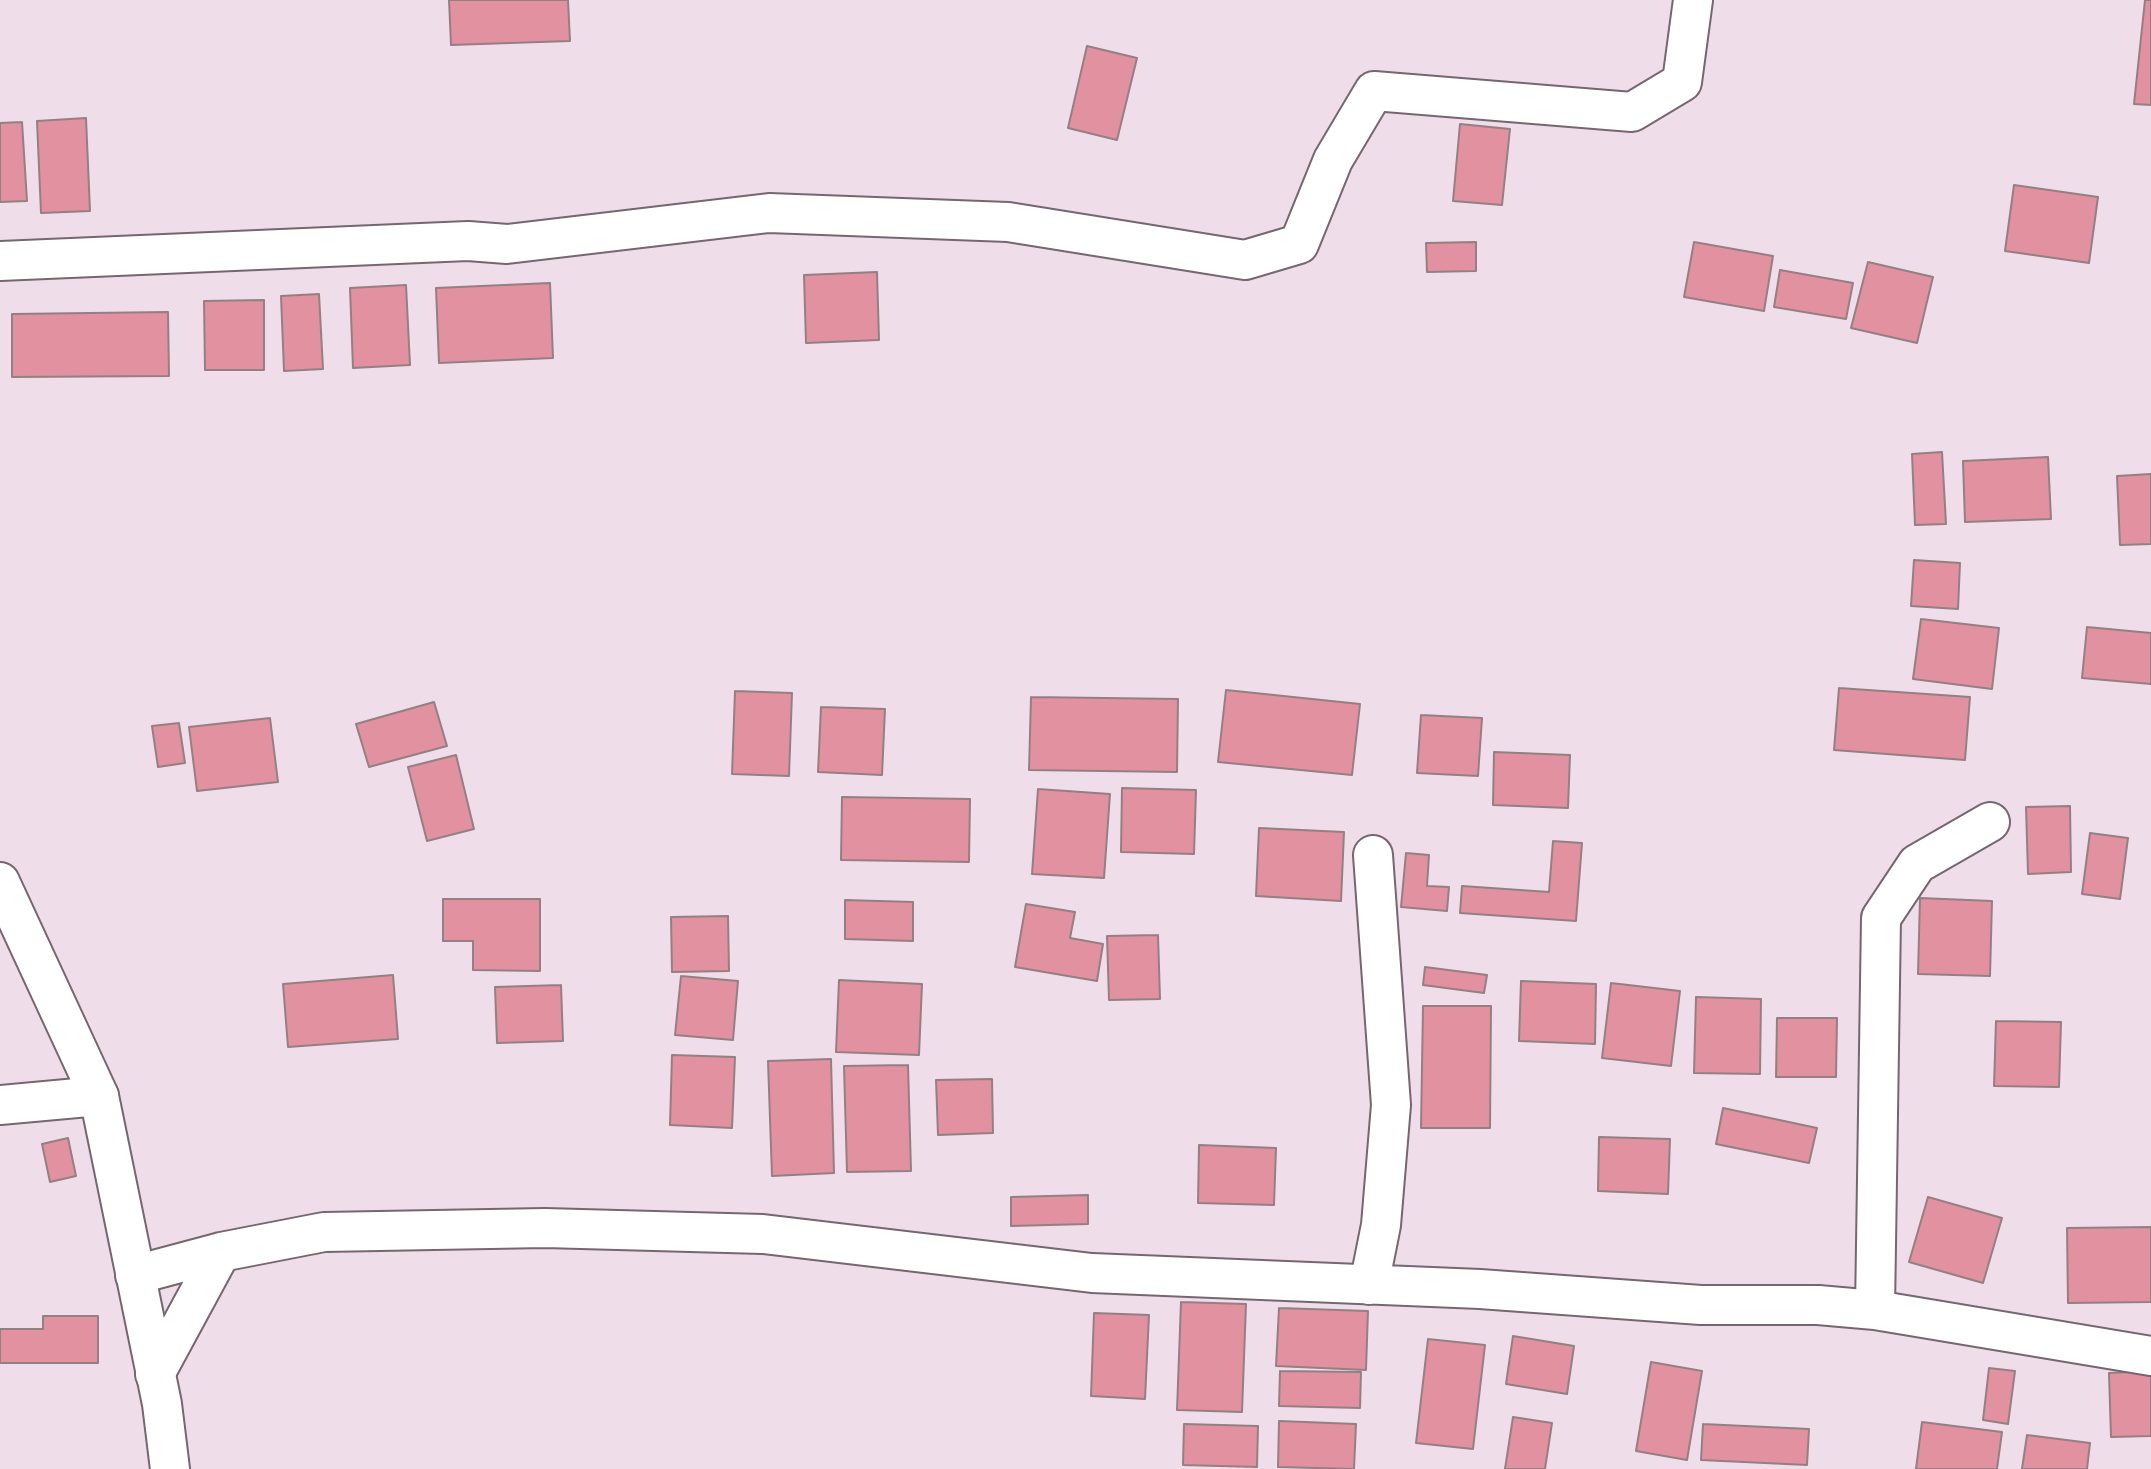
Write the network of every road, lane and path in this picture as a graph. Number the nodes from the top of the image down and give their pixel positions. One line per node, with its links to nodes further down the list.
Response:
1 (1693, 0): 2 (street)
2 (0, 261)
3 (1990, 822): 11 (street)
4 (1373, 855): 10 (street)
5 (0, 882): 6 (street)
6 (99, 1096): 7 (street); 9 (street)
7 (0, 1105)
8 (221, 1252): 9 (street); 10 (street); 13 (street)
9 (135, 1275): 13 (street)
10 (1369, 1284): 11 (street)
11 (1875, 1310): 12 (street)
12 (2151, 1356)
13 (155, 1374): 14 (street)
14 (170, 1469)

